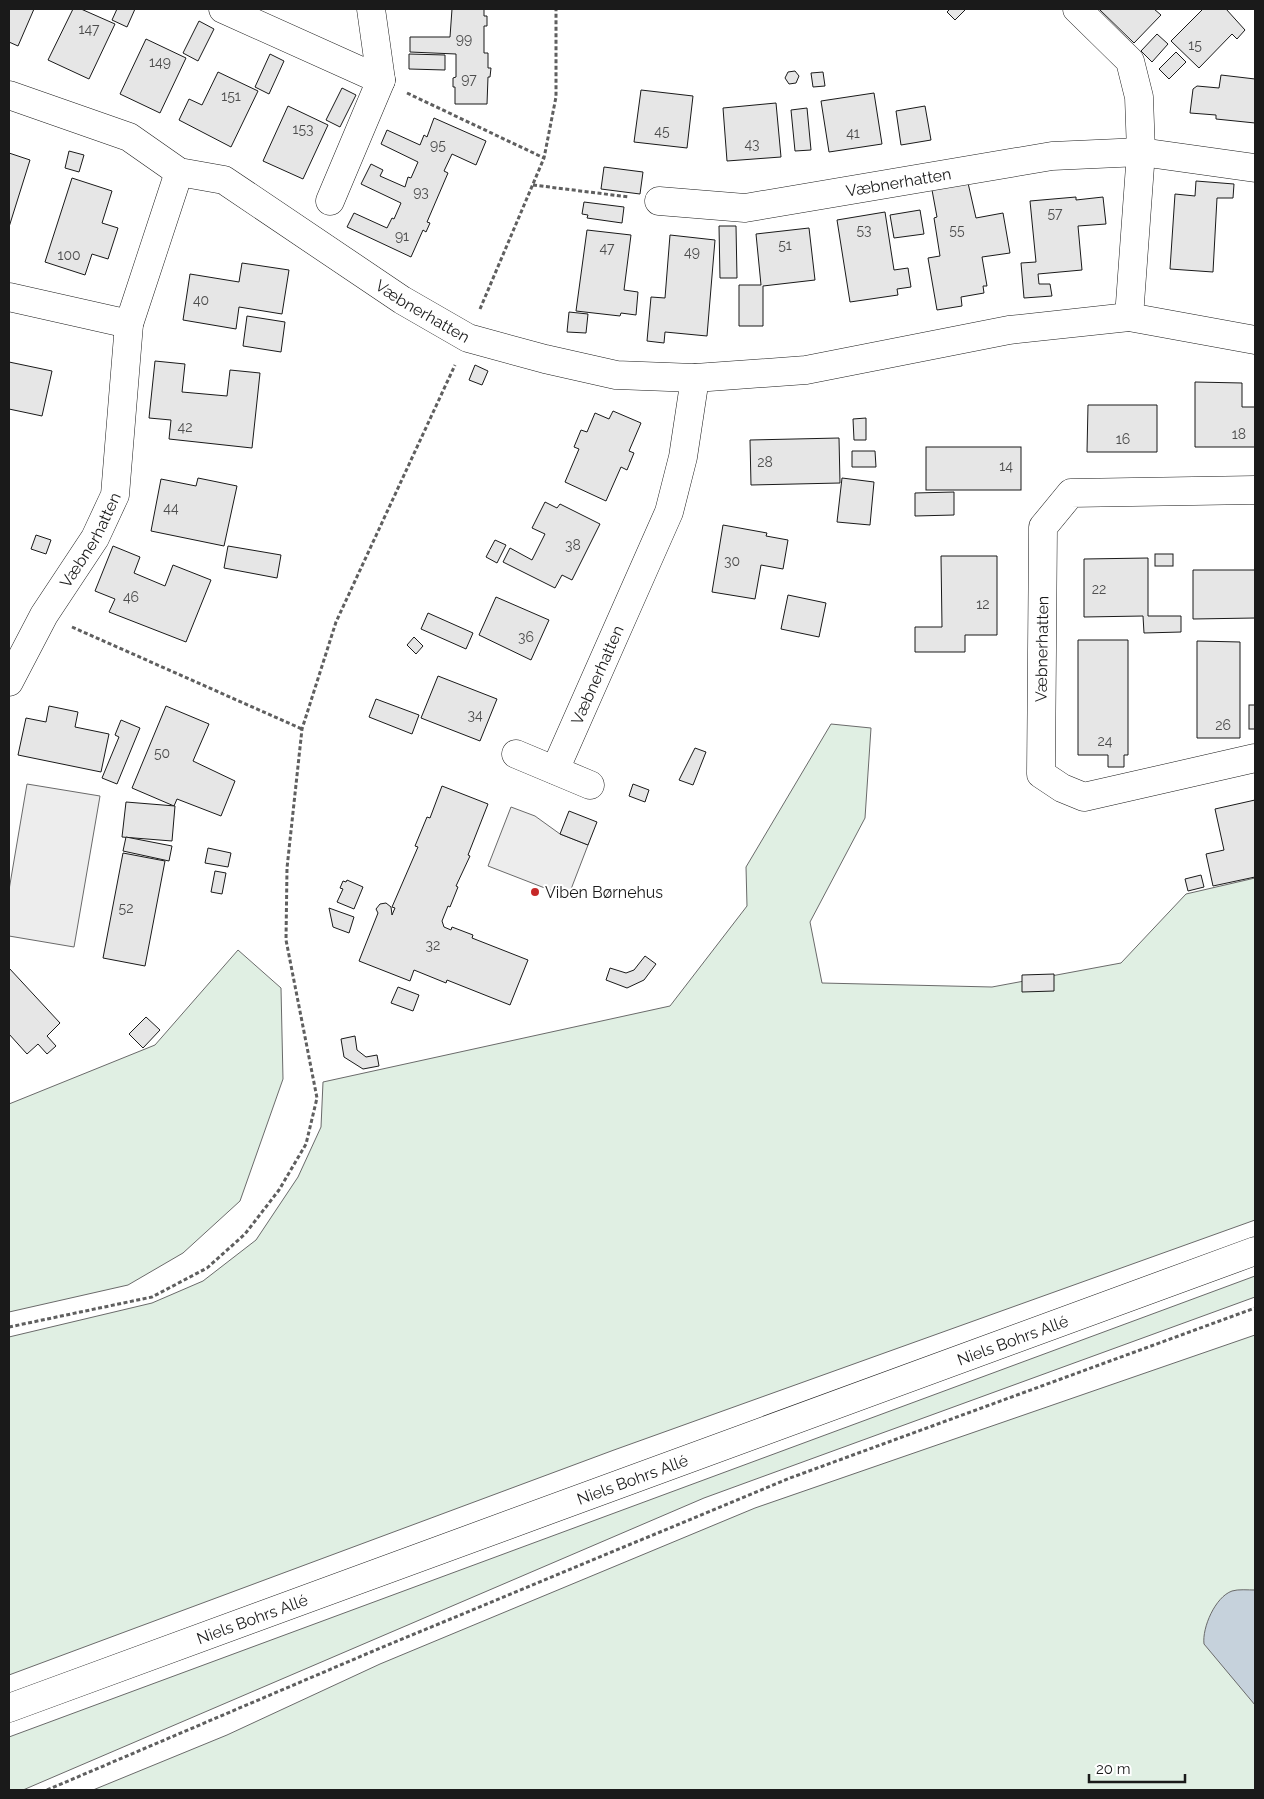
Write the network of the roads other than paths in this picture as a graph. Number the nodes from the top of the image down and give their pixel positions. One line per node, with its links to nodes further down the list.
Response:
1 (223, 9): 4 (street)
2 (371, 9): 4 (street)
3 (1077, 9): 6 (street)
4 (380, 80): 9 (street)
5 (9, 95): 8 (street, Væbnerhatten)
6 (1140, 152): 7 (street, Væbnerhatten); 10 (street, Væbnerhatten); 12 (street)
7 (1255, 168)
8 (179, 172): 13 (street, Væbnerhatten); 15 (street, Væbnerhatten)
9 (330, 201)
10 (659, 201)
11 (9, 297): 13 (street)
12 (1129, 317): 14 (street, Væbnerhatten); 15 (street, Væbnerhatten)
13 (129, 324): 17 (street, Væbnerhatten)
14 (1255, 340)
15 (695, 378): 20 (street, Væbnerhatten)
16 (1255, 490): 19 (street, Væbnerhatten)
17 (9, 682)
18 (516, 754): 20 (street)
19 (1255, 758)
20 (555, 770): 21 (street)
21 (590, 785)
22 (1255, 1251): 23 (street, Niels Bohrs Allé)
23 (9, 1708)

